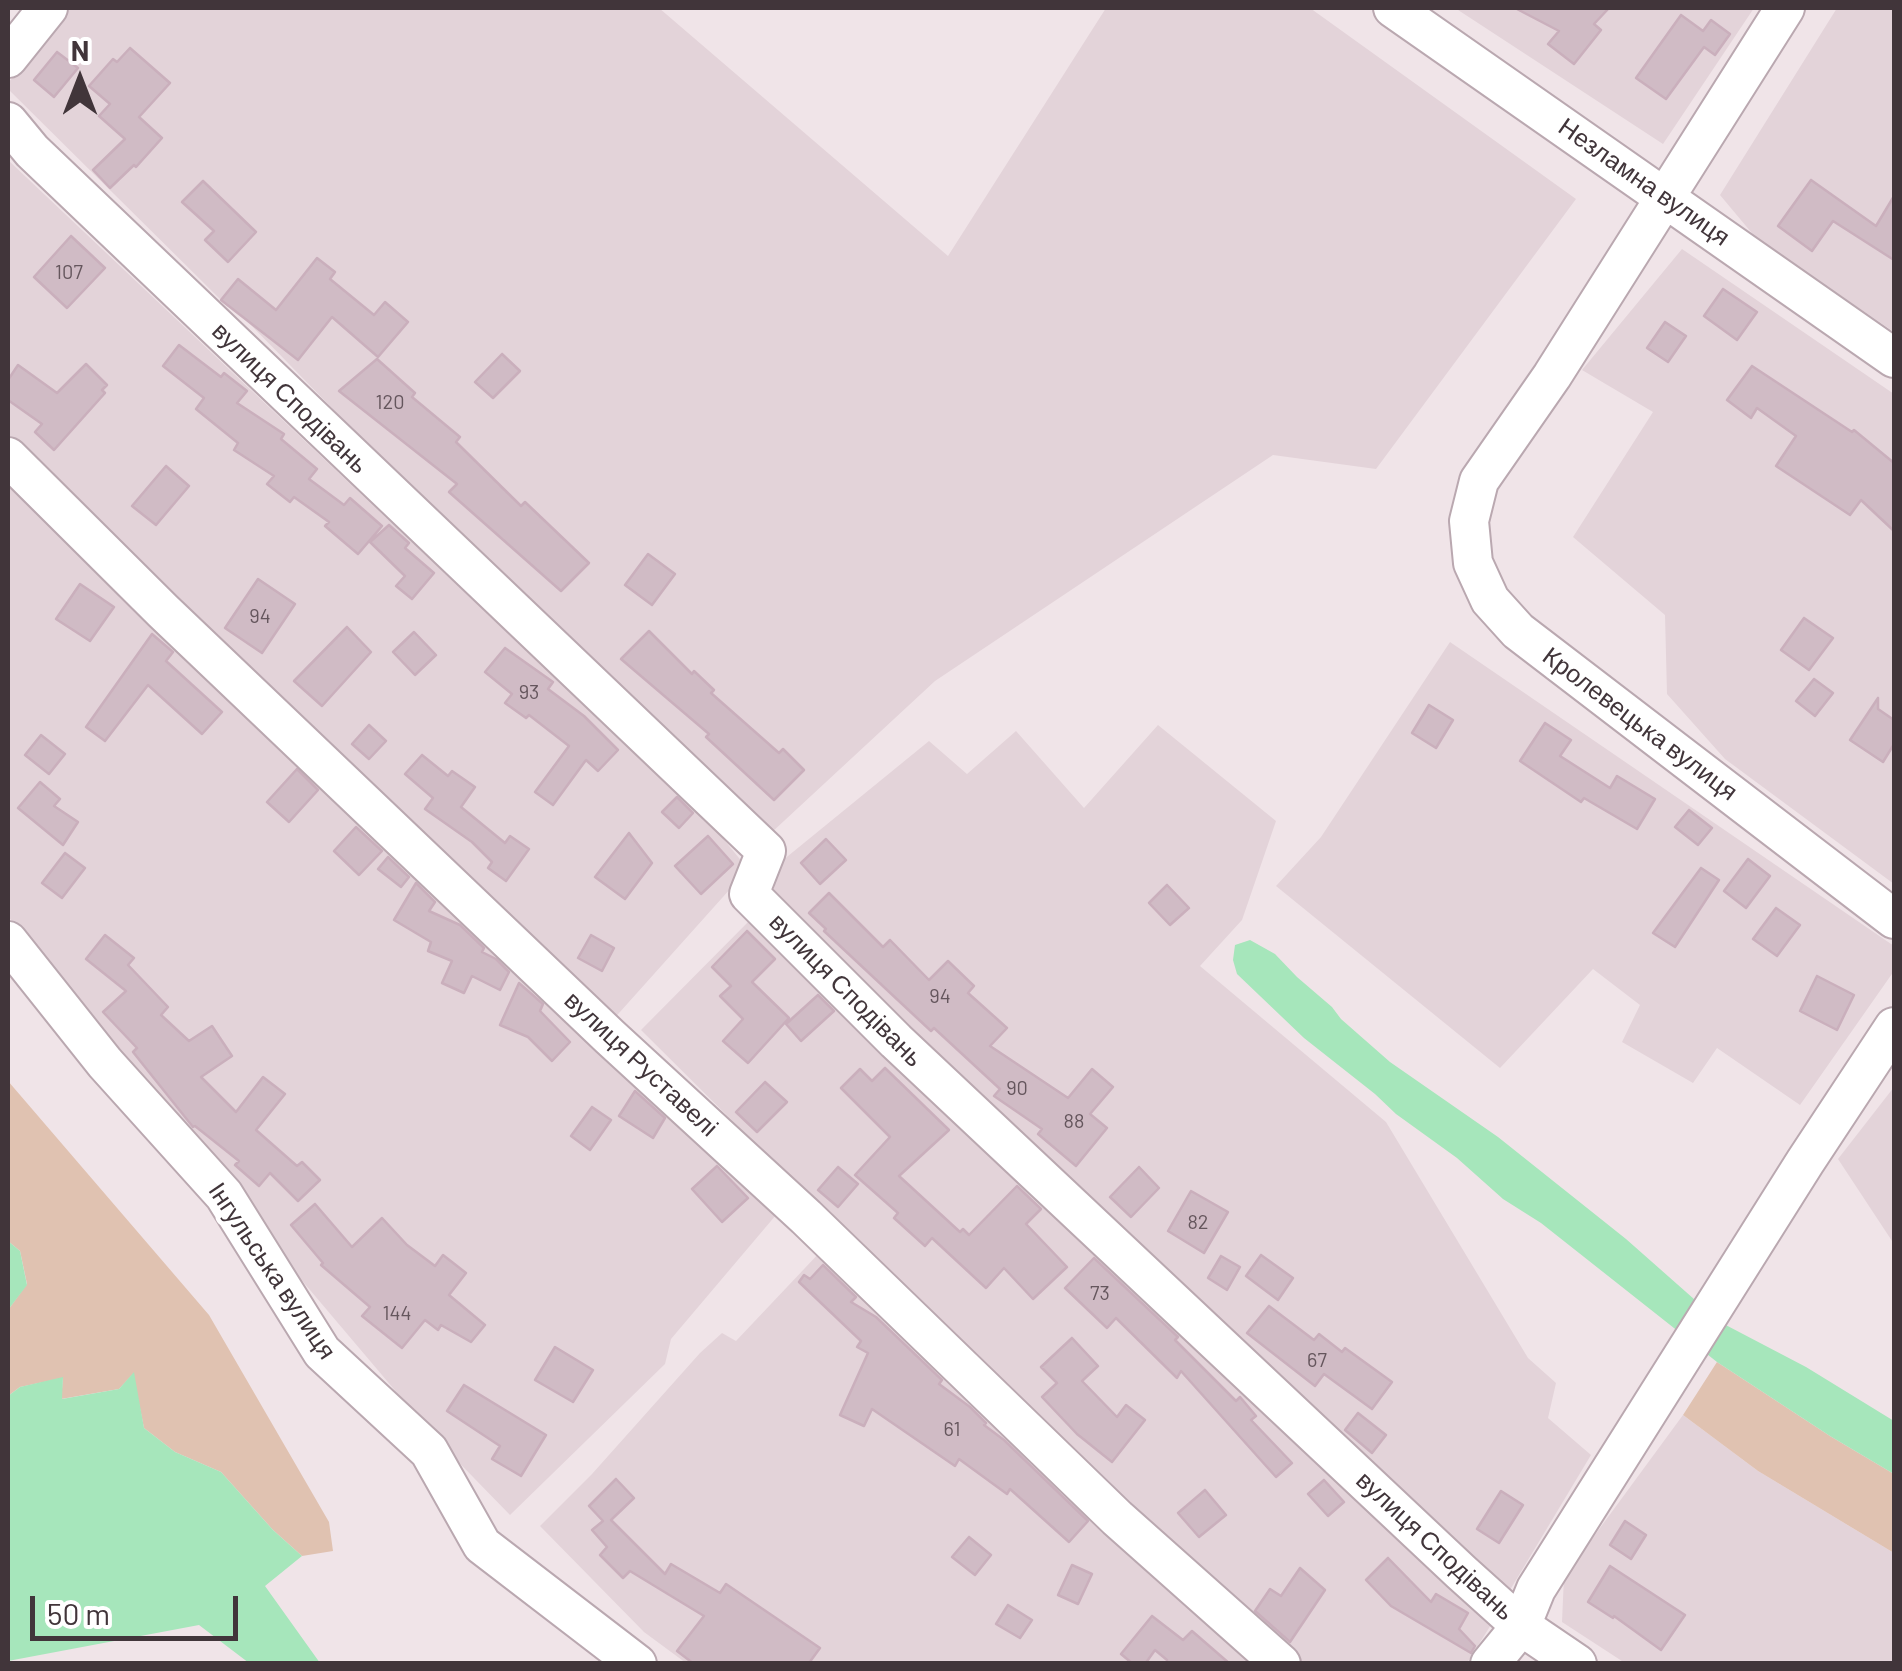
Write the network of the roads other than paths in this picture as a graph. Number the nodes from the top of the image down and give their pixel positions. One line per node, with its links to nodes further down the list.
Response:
1 (48, 8): 4 (street)
2 (1393, 8): 6 (street, Незламна вулиця)
3 (1786, 8): 6 (street)
4 (9, 53)
5 (8, 122): 12 (street, вулиця Сподівань)
6 (1666, 197): 7 (street, Незламна вулиця); 9 (street, Кролевецька вулиця)
7 (1894, 358)
8 (8, 457): 14 (street, вулиця Руставелі)
9 (1894, 918)
10 (8, 941): 13 (street, Інгульська вулиця)
11 (1894, 1027): 12 (street)
12 (1522, 1626): 15 (street); 16 (street, вулиця Сподівань)
13 (637, 1664)
14 (1280, 1664)
15 (1490, 1664)
16 (1578, 1664)

